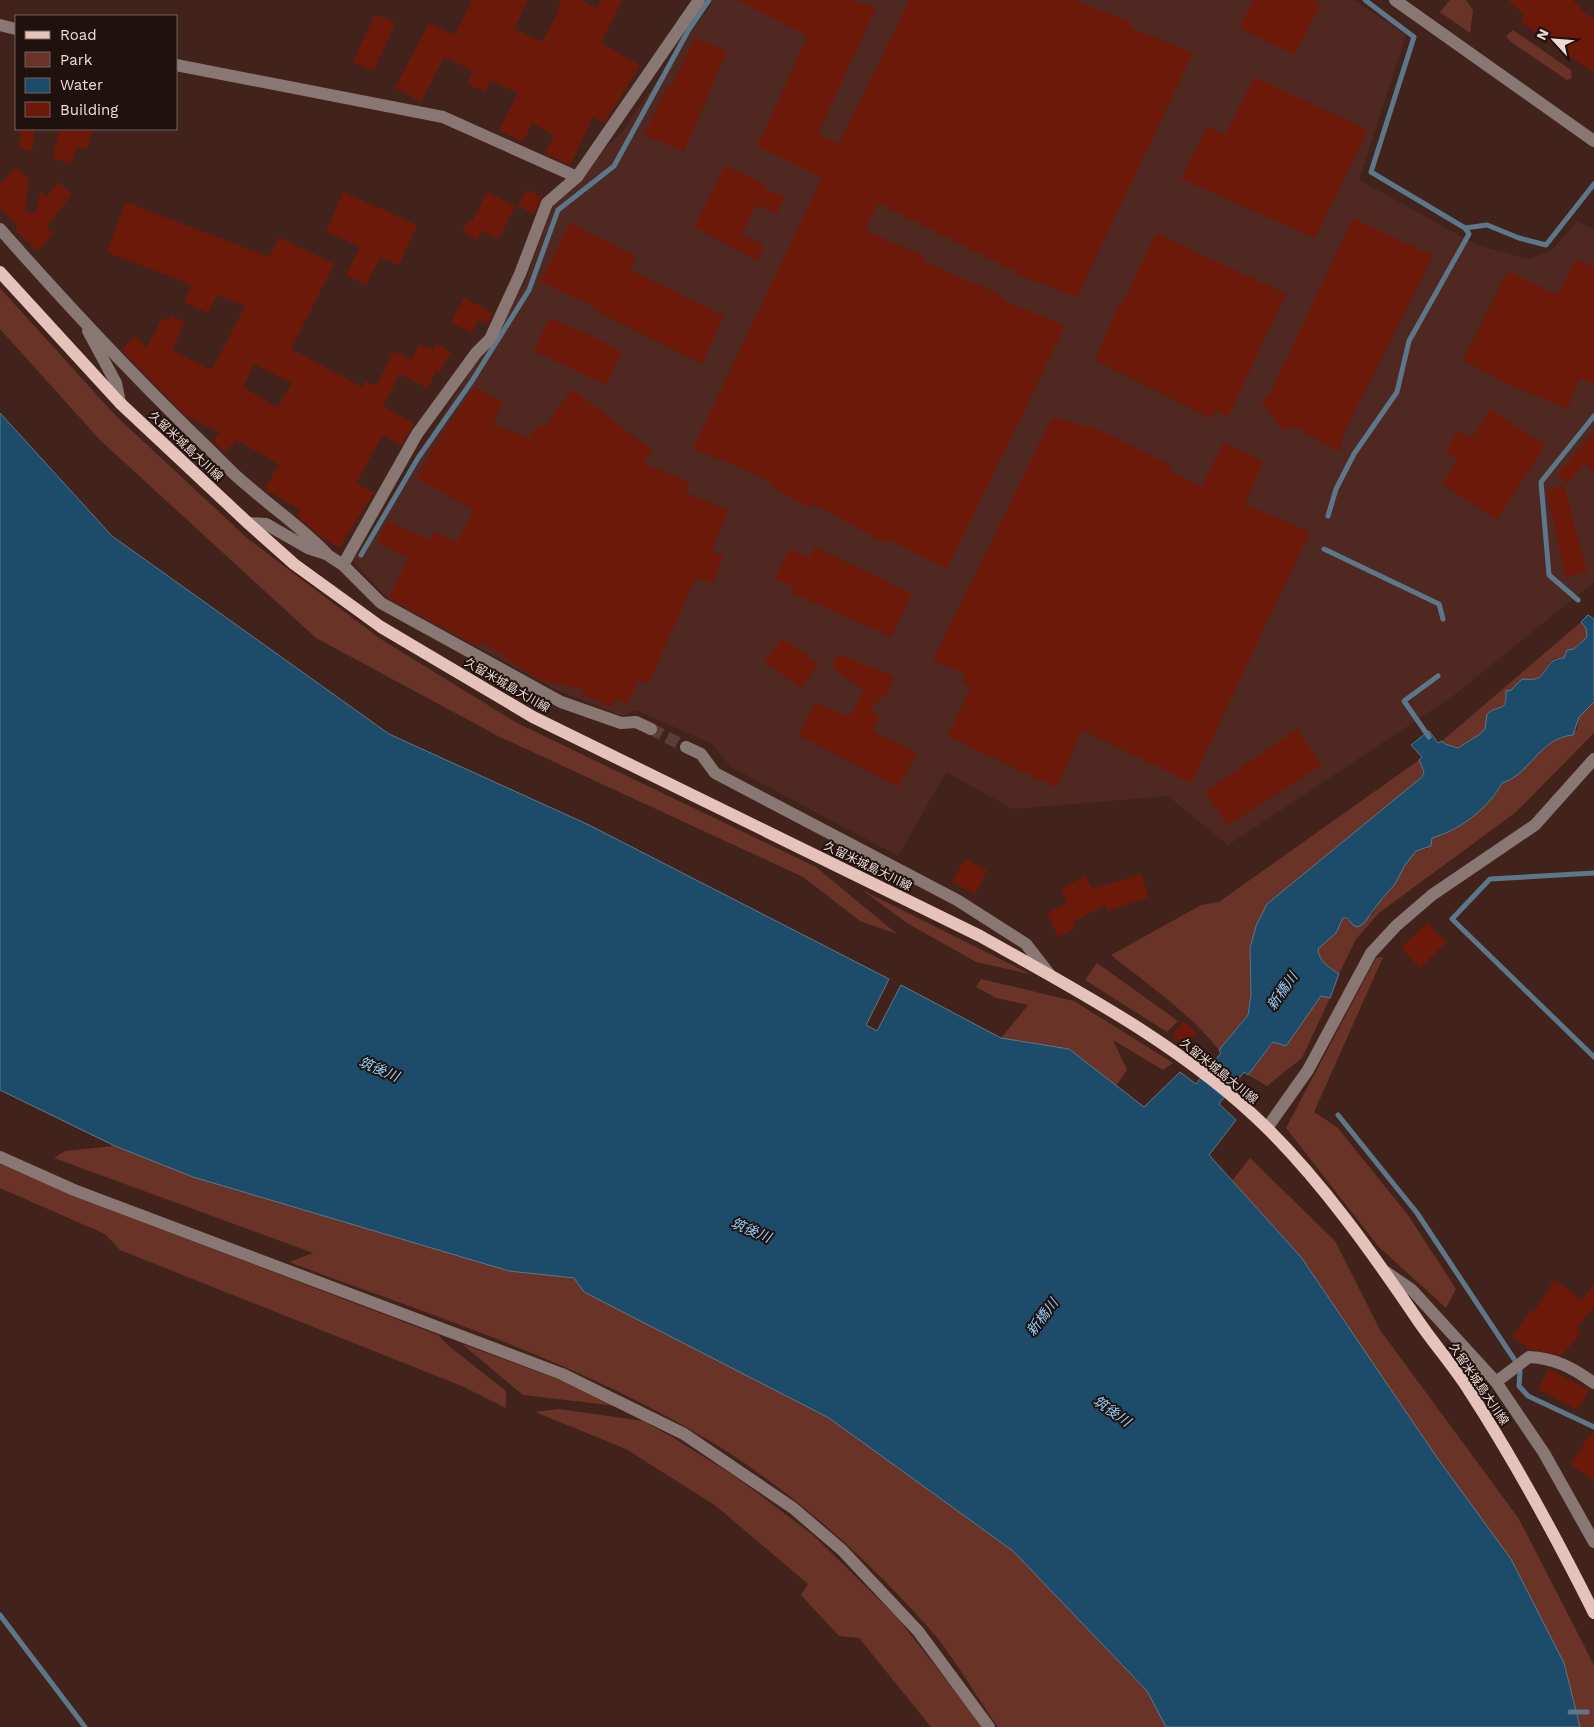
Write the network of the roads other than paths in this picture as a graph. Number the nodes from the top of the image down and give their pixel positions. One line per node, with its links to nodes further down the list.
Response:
1 (699, 0): 7 (street)
2 (1395, 0): 6 (street)
3 (0, 25): 4 (street)
4 (15, 29)
5 (178, 65): 7 (street)
6 (1594, 141)
7 (577, 177): 14 (street)
8 (0, 229): 10 (street)
9 (0, 272): 11 (main road, 久留米城島大川線)
10 (87, 327): 11 (street); 13 (street)
11 (120, 403): 12 (main road, 久留米城島大川線)
12 (248, 522): 13 (street); 18 (main road, 久留米城島大川線)
13 (326, 554): 14 (street)
14 (342, 565): 15 (street)
15 (651, 729)
16 (686, 747): 18 (street)
17 (1594, 759): 19 (street)
18 (1051, 975): 19 (main road, 久留米城島大川線)
19 (1267, 1128): 21 (main road, 久留米城島大川線)
20 (0, 1157): 26 (street)
21 (1386, 1272): 22 (street); 25 (main road, 久留米城島大川線)
22 (1496, 1382): 23 (street); 24 (street)
23 (1594, 1383)
24 (1594, 1542)
25 (1594, 1613)
26 (989, 1727)

